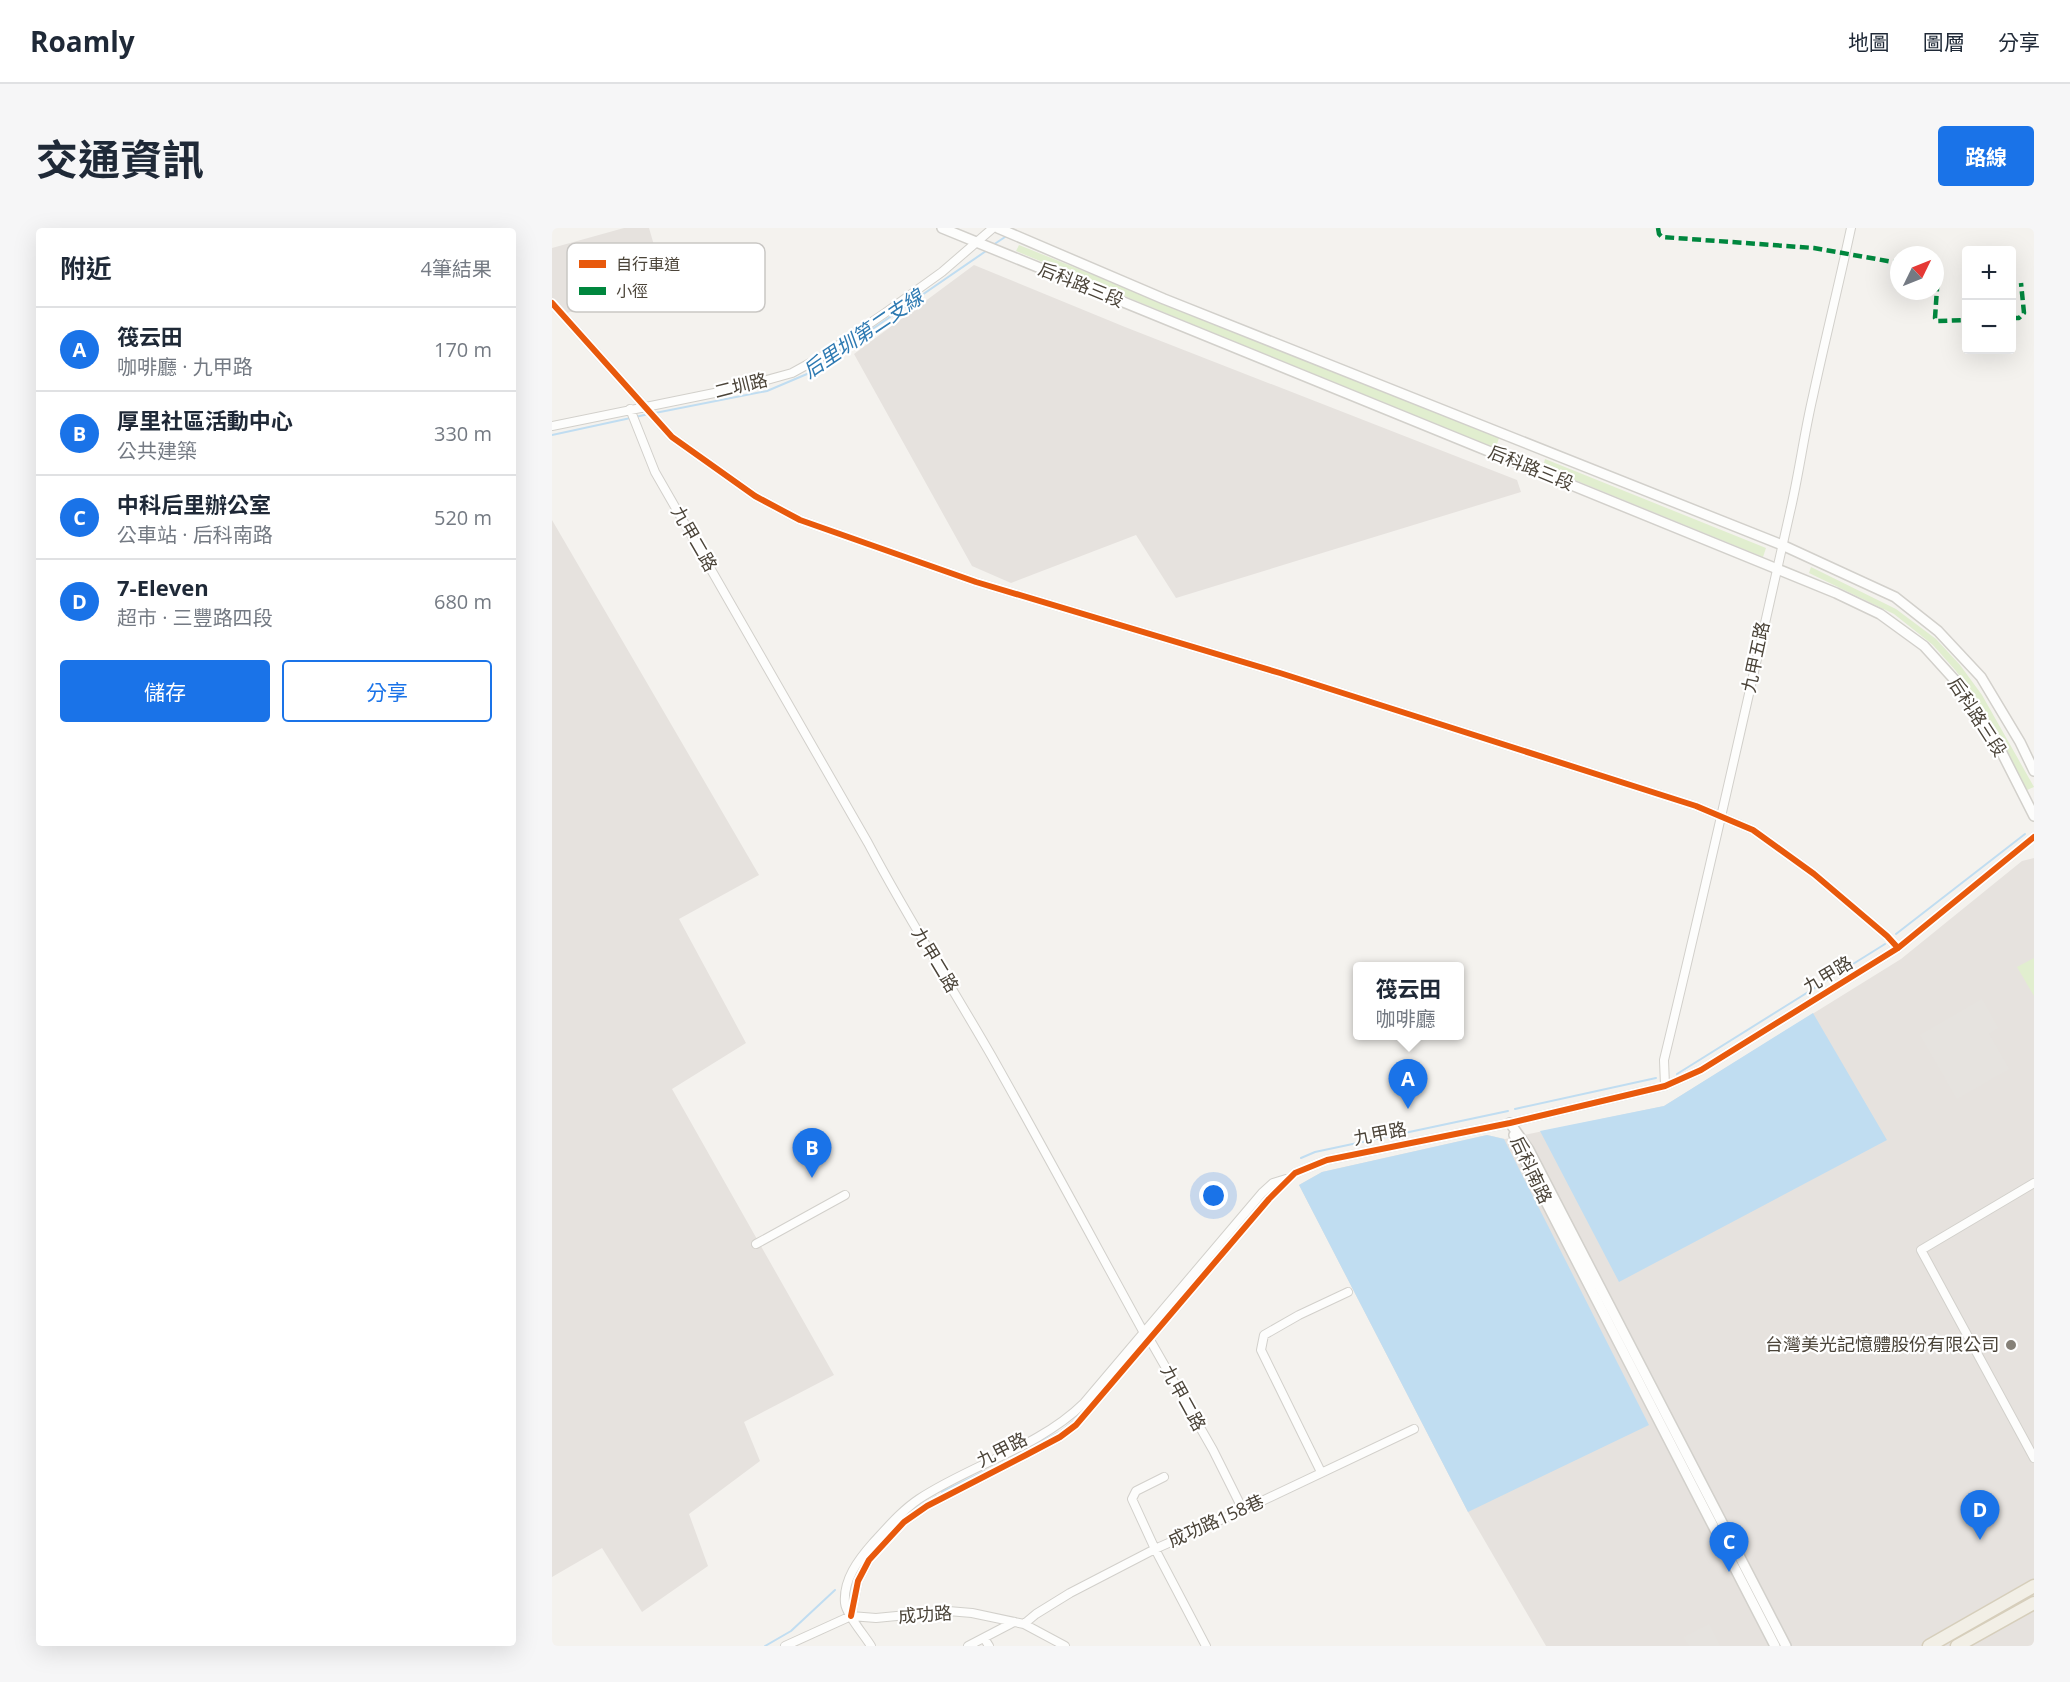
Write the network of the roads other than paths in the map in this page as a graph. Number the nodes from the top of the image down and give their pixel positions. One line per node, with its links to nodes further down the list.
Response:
1 (942, 228): 5 (street, 后科路三段)
2 (993, 228): 5 (street, 二圳路)
3 (998, 228): 10 (street, 后科路三段)
4 (1851, 228): 10 (street, 九甲五路)
5 (978, 243): 7 (street, 二圳路); 11 (street, 后科路三段)
6 (552, 303): 7 (street)
7 (645, 407): 8 (street, 二圳路); 14 (street)
8 (630, 409): 9 (street, 二圳路); 24 (street, 九甲二路)
9 (552, 426)
10 (1782, 545): 11 (street, 九甲五路); 12 (street, 后科路三段)
11 (1776, 568): 13 (street, 后科路三段); 14 (street, 九甲五路)
12 (2034, 771)
13 (2034, 816)
14 (1722, 818): 16 (street); 17 (street, 九甲五路)
15 (2034, 837): 16 (street, 九甲路)
16 (1898, 948): 17 (street, 九甲路)
17 (1665, 1086): 18 (street, 九甲路)
18 (1510, 1123): 19 (street, 九甲路); 37 (street, 后科南路)
19 (1287, 1179): 24 (street, 九甲路); 25 (street, 九甲路)
20 (2034, 1184): 27 (street)
21 (845, 1195): 22 (street)
22 (756, 1244)
23 (1348, 1292): 28 (street)
24 (1144, 1333): 25 (street, 九甲二路); 34 (street, 九甲路)
25 (1150, 1340): 30 (street, 九甲二路); 34 (street, 九甲路)
26 (1414, 1429): 28 (street, 成功路158巷)
27 (2034, 1458)
28 (1321, 1472): 30 (street, 成功路158巷)
29 (1164, 1477): 31 (street)
30 (1243, 1510): 31 (street, 成功路158巷)
31 (1155, 1549): 36 (street, 成功路158巷); 44 (street)
32 (2034, 1587): 47 (main road)
33 (2034, 1603): 48 (main road)
34 (851, 1616): 35 (street, 成功路); 39 (street, 成功路); 40 (street)
35 (1014, 1622): 36 (street, 成功路); 38 (street)
36 (1024, 1624): 43 (street, 成功路)
37 (1771, 1628): 45 (street, 后科南路); 46 (street, 后科南路)
38 (984, 1638): 41 (street); 42 (street)
39 (785, 1646)
40 (871, 1646)
41 (968, 1646)
42 (988, 1646)
43 (1065, 1646)
44 (1206, 1646)
45 (1775, 1646)
46 (1786, 1646)
47 (1929, 1646)
48 (1957, 1646)

